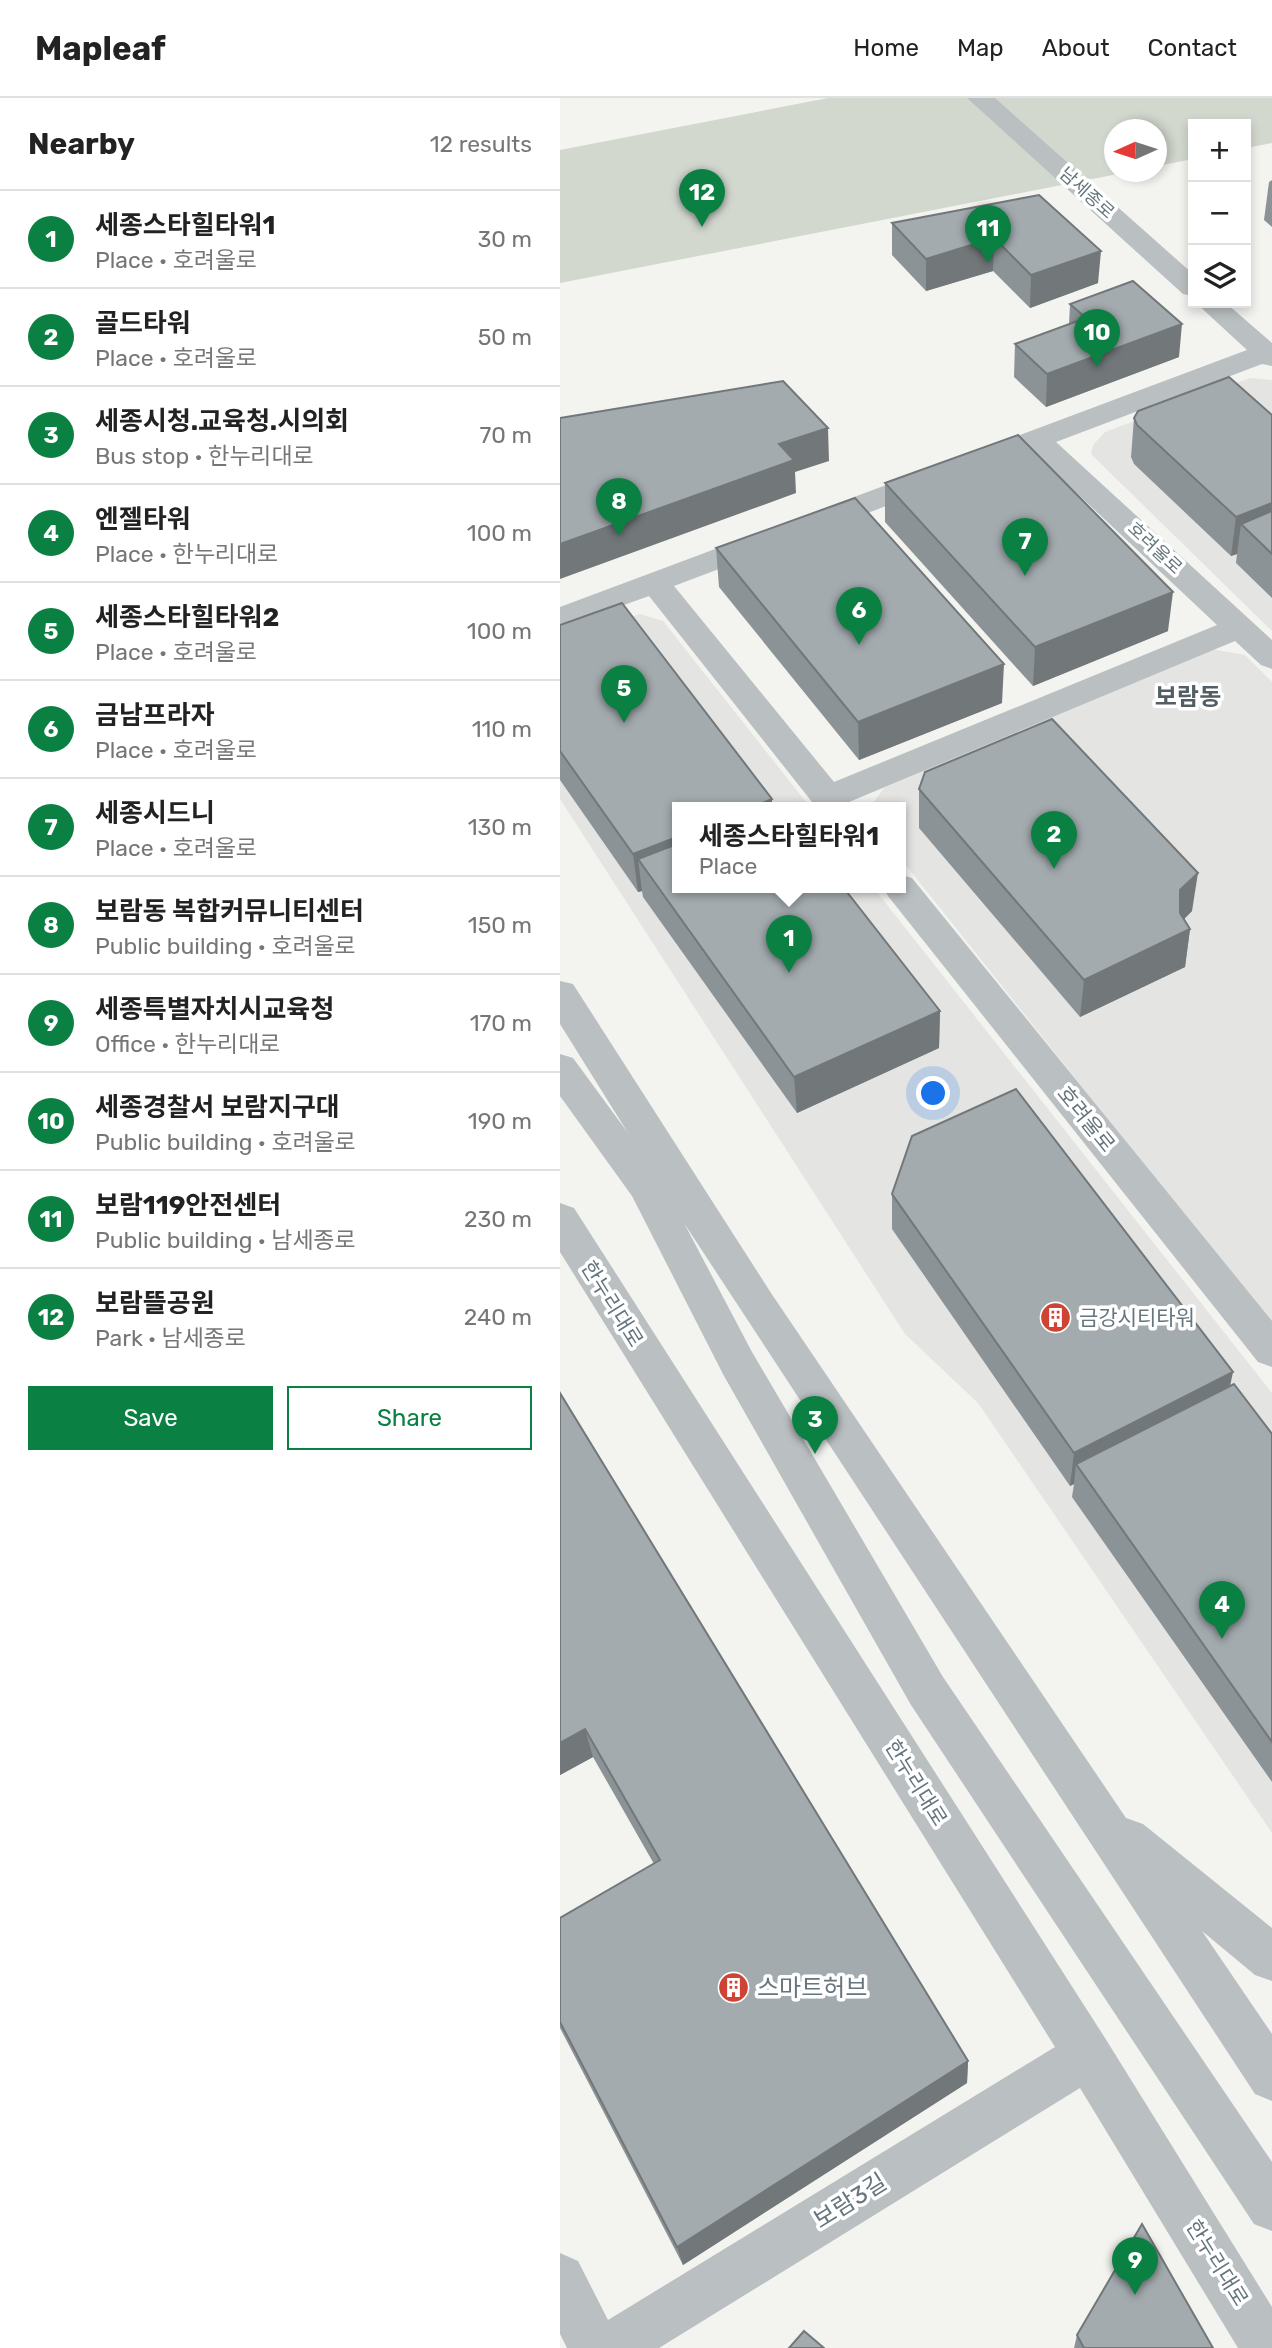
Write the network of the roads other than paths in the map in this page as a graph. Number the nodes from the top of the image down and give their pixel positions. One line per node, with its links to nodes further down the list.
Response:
1 (980, 98): 2 (street, 남세종로)
2 (1188, 284)
3 (1216, 308): 4 (street)
4 (1269, 356): 5 (street)
5 (1036, 439): 6 (street); 8 (street, 호려울로)
6 (655, 583): 7 (street); 10 (street)
7 (560, 618)
8 (1240, 627): 9 (street, 호려울로); 10 (street)
9 (1272, 659)
10 (831, 802)
11 (905, 893): 15 (street, 호려울로)
12 (560, 994): 16 (street)
13 (560, 1068): 20 (street)
14 (560, 1219): 18 (street, 한누리대로)
15 (1272, 1350)
16 (1098, 1816): 17 (street); 19 (street)
17 (1272, 1958)
18 (1088, 2055): 23 (street, 보람3길); 24 (street, 한누리대로)
19 (1272, 2077)
20 (1272, 2206)
21 (560, 2279): 22 (street)
22 (594, 2348)
23 (611, 2348)
24 (1269, 2348)

